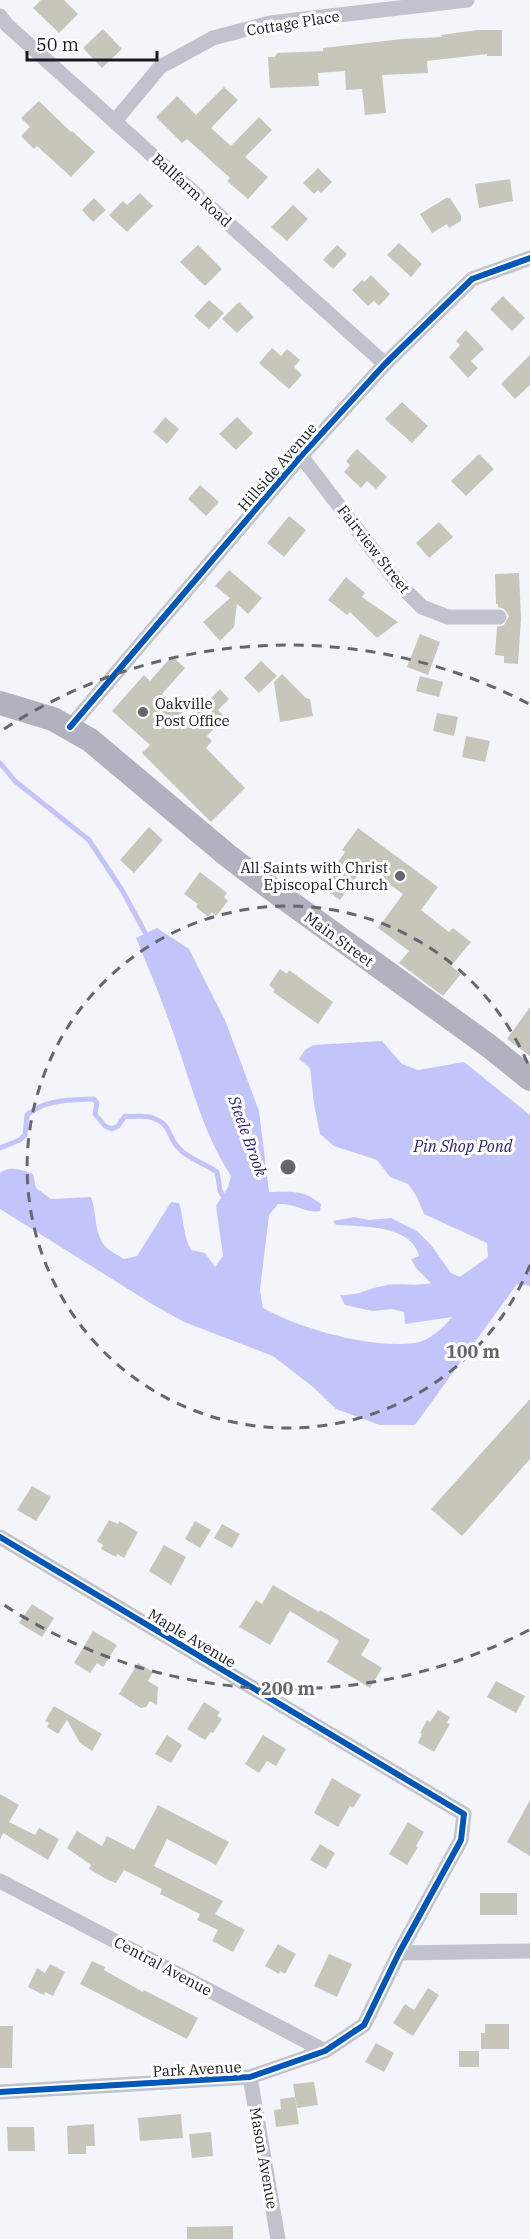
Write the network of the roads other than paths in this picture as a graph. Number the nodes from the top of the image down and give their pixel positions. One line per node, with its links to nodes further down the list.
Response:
1 (467, 0): 3 (street, Cottage Place)
2 (0, 16): 3 (street, Ballfarm Road)
3 (115, 120): 5 (street, Ballfarm Road)
4 (530, 258): 5 (street, Hillside Avenue)
5 (385, 364): 6 (street, Hillside Avenue)
6 (301, 456): 7 (street, Fairview Street); 9 (street, Hillside Avenue)
7 (499, 617)
8 (0, 704): 9 (main road, Main Street)
9 (70, 727): 10 (main road, Main Street)
10 (530, 1079)
11 (0, 1537): 12 (street, Maple Avenue)
12 (464, 1815): 15 (street, Park Avenue)
13 (0, 1881): 16 (street, Central Avenue)
14 (530, 1951): 15 (street)
15 (399, 1953): 16 (street, Park Avenue)
16 (325, 2050): 17 (street, Park Avenue)
17 (250, 2078): 18 (street, Park Avenue); 19 (street, Mason Avenue)
18 (0, 2092)
19 (278, 2239)

